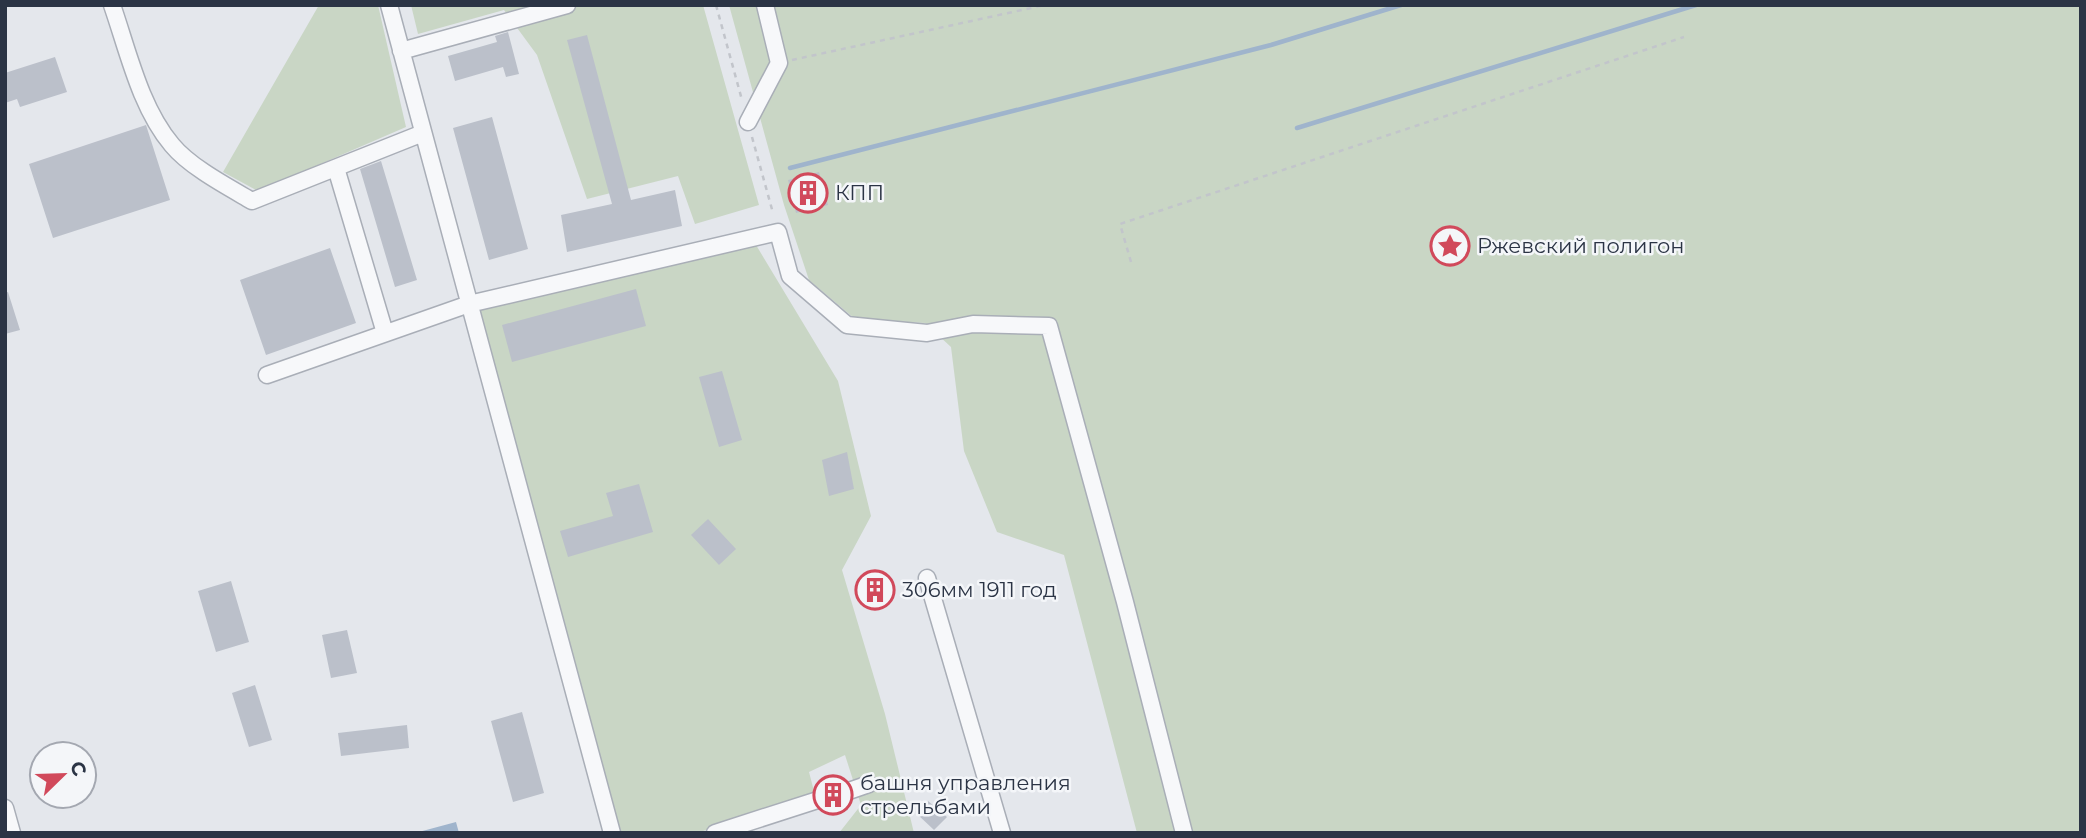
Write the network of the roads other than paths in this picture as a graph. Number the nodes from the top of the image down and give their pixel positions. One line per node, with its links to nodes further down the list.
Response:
1 (112, 5): 8 (lane)
2 (389, 5): 5 (lane)
3 (567, 5): 5 (lane)
4 (765, 5): 6 (lane)
5 (401, 51): 7 (lane)
6 (748, 122)
7 (423, 132): 8 (lane); 9 (lane)
8 (336, 167): 10 (lane)
9 (469, 304): 10 (lane); 18 (lane); 21 (lane)
10 (385, 333): 11 (lane)
11 (267, 375)
12 (927, 578): 20 (lane)
13 (869, 784): 14 (lane)
14 (843, 793)
15 (824, 799): 19 (lane)
16 (5, 808): 17 (lane)
17 (12, 833)
18 (612, 833)
19 (715, 833)
20 (1002, 833)
21 (1184, 833)

